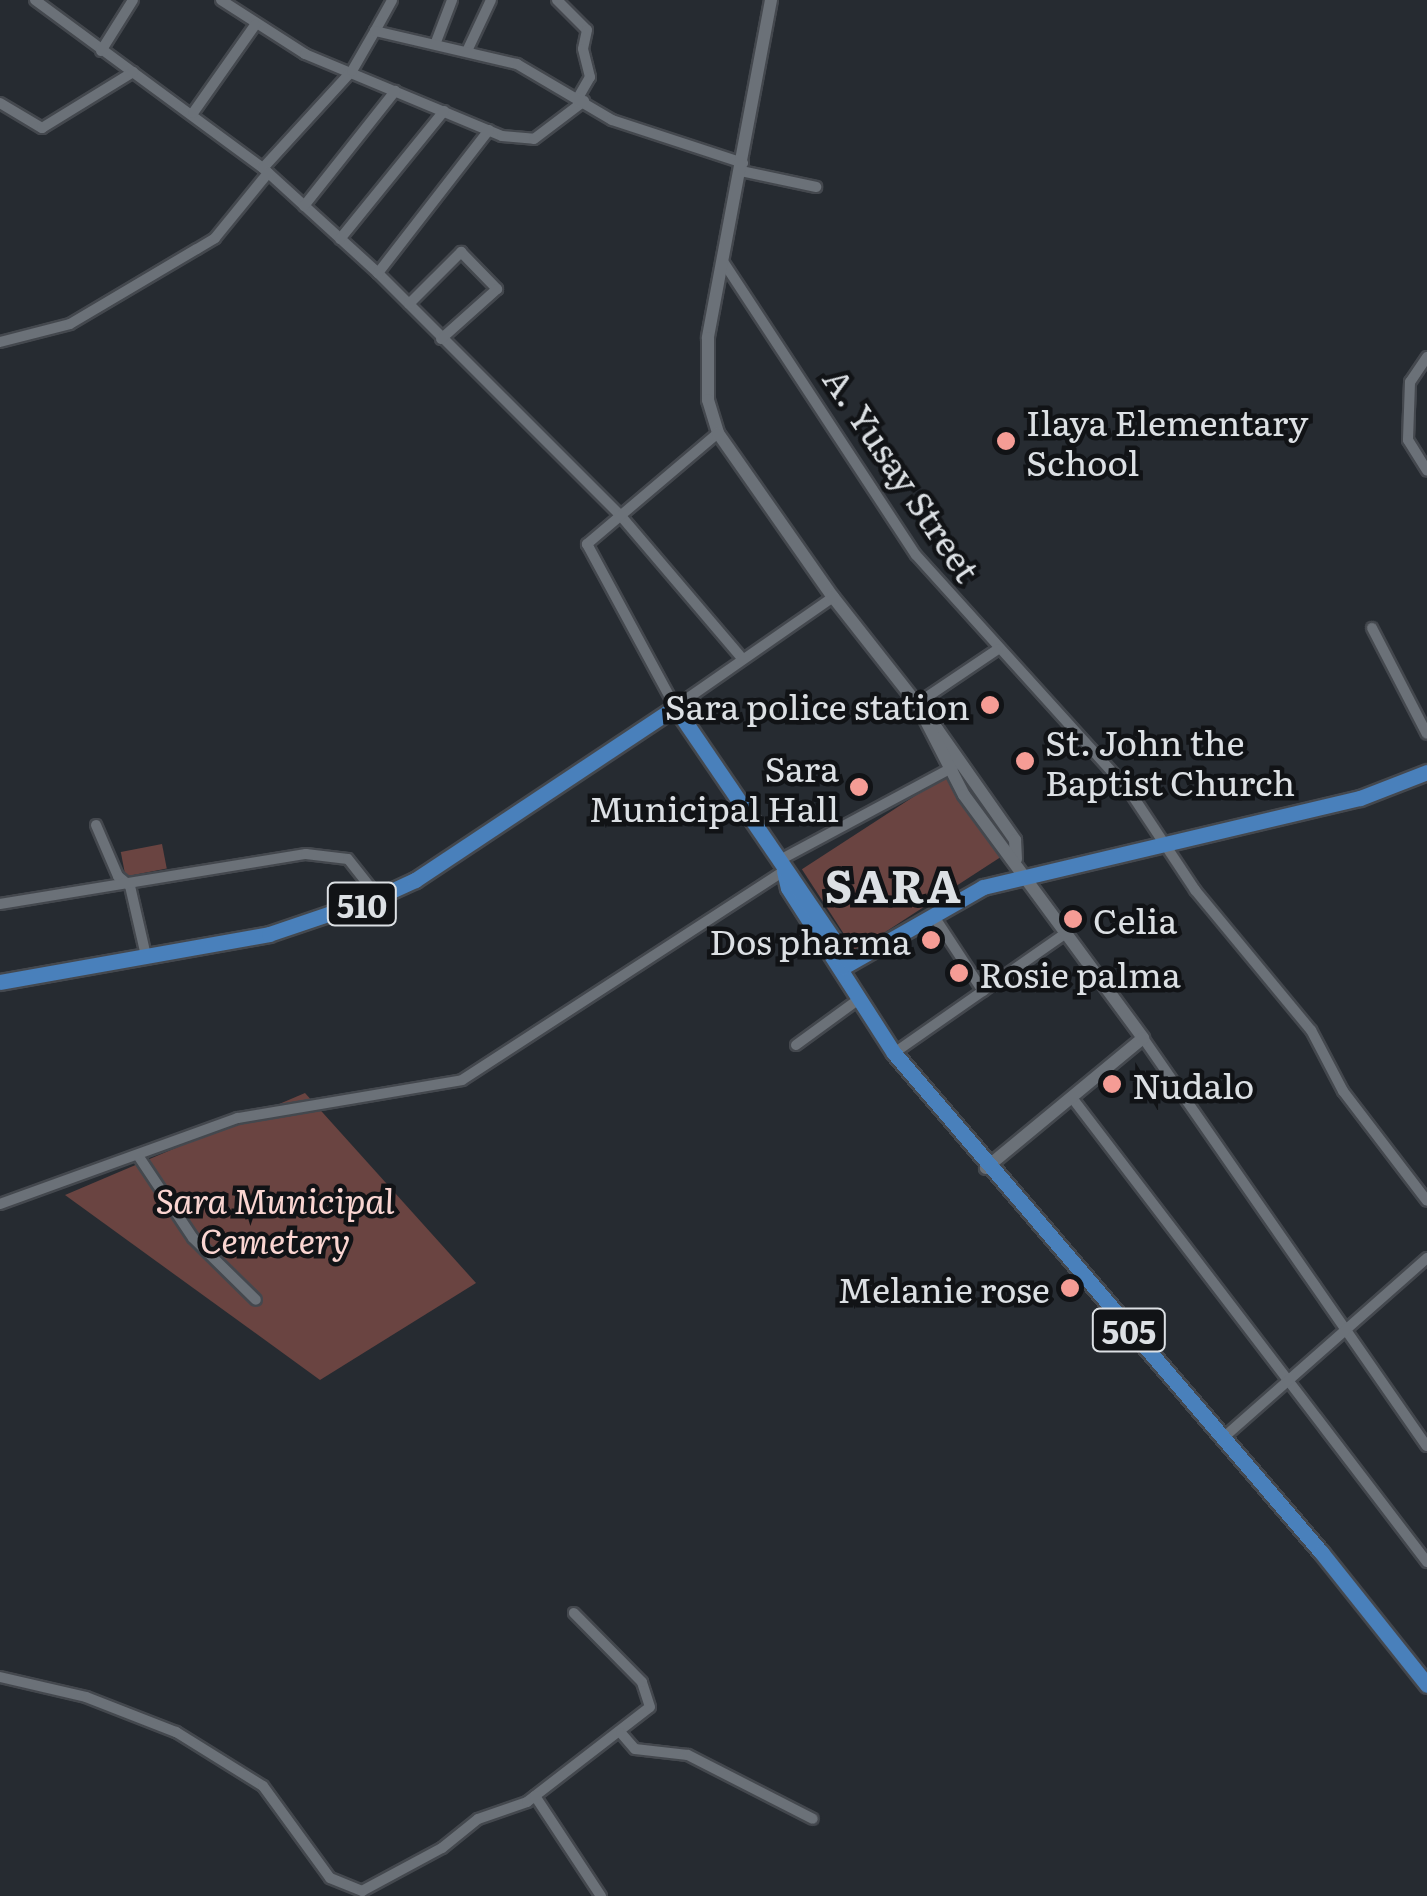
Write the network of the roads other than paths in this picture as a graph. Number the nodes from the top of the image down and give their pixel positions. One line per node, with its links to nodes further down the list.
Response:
1 (35, 0): 13 (street)
2 (133, 0): 13 (street)
3 (222, 0): 9 (street)
4 (392, 0): 10 (street)
5 (452, 0): 11 (street)
6 (490, 0): 12 (street)
7 (557, 0): 17 (street)
8 (770, 0): 22 (street)
9 (255, 25): 14 (street); 20 (street)
10 (375, 31): 11 (street); 14 (street)
11 (436, 42): 12 (street)
12 (468, 49): 17 (street)
13 (101, 50): 15 (street)
14 (352, 70): 16 (street); 23 (street)
15 (133, 72): 18 (street); 20 (street)
16 (394, 90): 19 (street); 25 (street)
17 (581, 100): 21 (street); 22 (street)
18 (0, 104)
19 (444, 111): 21 (street); 26 (street)
20 (193, 113): 23 (street)
21 (489, 130): 28 (street)
22 (742, 167): 24 (street); 27 (street)
23 (265, 171): 25 (street); 31 (street)
24 (816, 187)
25 (304, 206): 26 (street)
26 (340, 239): 28 (street)
27 (724, 264): 33 (street); 38 (street, A. Yusay Street)
28 (378, 274): 29 (street)
29 (409, 304): 30 (street); 30 (street)
30 (441, 339): 35 (street)
31 (0, 342)
32 (1427, 356): 34 (street)
33 (718, 433): 35 (street); 36 (street)
34 (1427, 470)
35 (621, 516): 39 (street); 41 (street)
36 (833, 597): 39 (street); 42 (street)
37 (1372, 628): 43 (street)
38 (998, 650): 42 (street); 49 (street, A. Yusay Street)
39 (742, 658): 41 (street)
40 (1427, 703): 43 (street)
41 (675, 707): 51 (main road); 54 (main road, 510)
42 (919, 710): 45 (street); 46 (street)
43 (1416, 715): 44 (street)
44 (1427, 734)
45 (961, 764): 46 (street); 50 (street)
46 (946, 768): 50 (street); 51 (street)
47 (1427, 772): 49 (main road)
48 (96, 825): 53 (street)
49 (1165, 843): 52 (main road); 69 (street, A. Yusay Street)
50 (1016, 859): 52 (street)
51 (781, 866): 59 (main road); 67 (street)
52 (1026, 875): 56 (main road); 57 (street)
53 (130, 886): 54 (street); 55 (street); 58 (street)
54 (378, 897): 58 (main road, 510)
55 (0, 904)
56 (933, 915): 59 (main road); 61 (street)
57 (1066, 933): 61 (street); 63 (street)
58 (146, 956): 60 (main road, 510)
59 (846, 965): 62 (main road, 505)
60 (0, 982)
61 (983, 991): 65 (street)
62 (859, 999): 64 (street); 65 (main road, 505)
63 (1143, 1038): 66 (street); 73 (street)
64 (796, 1045)
65 (894, 1053): 68 (main road, 505)
66 (1072, 1099): 68 (street); 74 (street)
67 (139, 1158): 70 (street); 72 (street)
68 (986, 1168): 75 (main road, 505)
69 (1427, 1201)
70 (0, 1204)
71 (1427, 1258): 73 (street)
72 (256, 1300)
73 (1344, 1328): 74 (street); 76 (street)
74 (1288, 1377): 75 (street); 77 (street)
75 (1224, 1438): 80 (main road, 505)
76 (1427, 1446)
77 (1427, 1562)
78 (574, 1613): 81 (street)
79 (0, 1677): 82 (street)
80 (1427, 1685)
81 (621, 1732): 82 (street); 83 (street)
82 (535, 1796): 84 (street)
83 (813, 1819)
84 (601, 1896)

